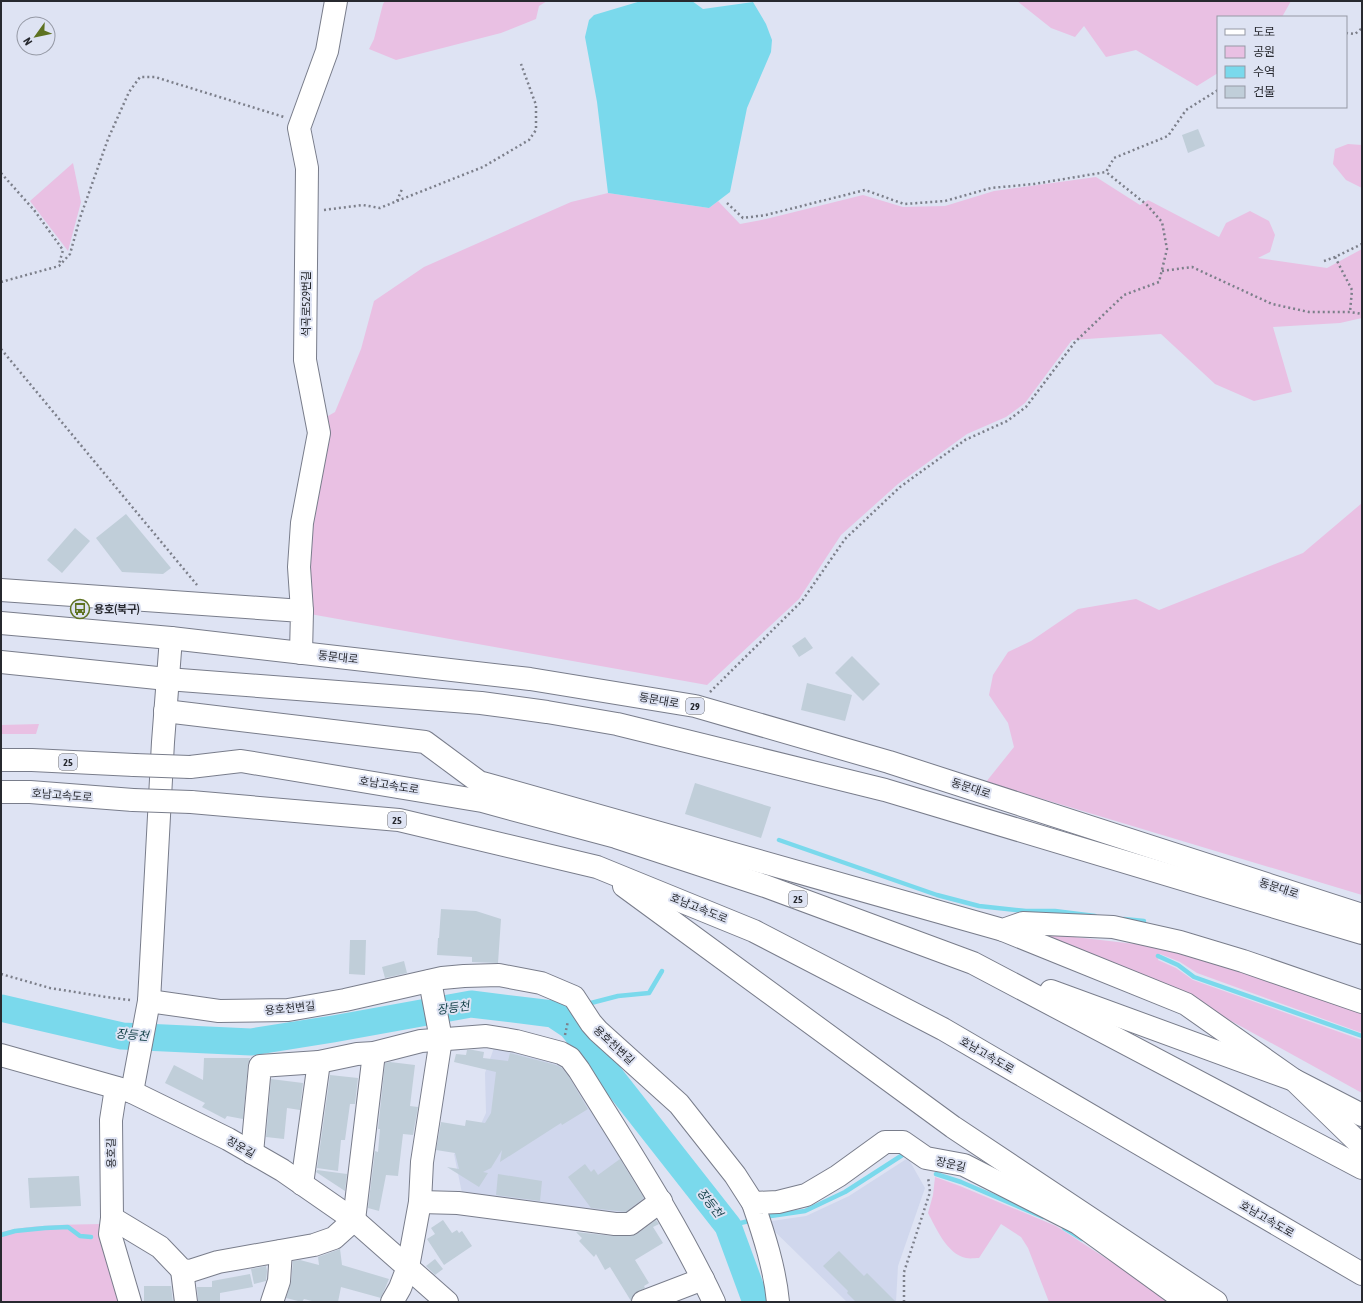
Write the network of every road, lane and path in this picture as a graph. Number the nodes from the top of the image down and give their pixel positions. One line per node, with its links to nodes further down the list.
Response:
1 (336, 1): 6 (main road)
2 (1362, 28): 3 (path)
3 (1347, 33)
4 (521, 64): 10 (path)
5 (1217, 91): 7 (path)
6 (299, 128): 16 (path); 24 (main road, 석곡로529번길)
7 (1106, 172): 11 (path); 17 (path)
8 (1, 173): 16 (path)
9 (402, 189): 10 (path)
10 (397, 201): 12 (path)
11 (727, 204)
12 (320, 210)
13 (1362, 244): 14 (path)
14 (1335, 257): 15 (path); 19 (path)
15 (1324, 261)
16 (59, 266): 18 (path)
17 (1162, 271): 19 (path); 30 (path)
18 (1, 282)
19 (1350, 312): 20 (path)
20 (1362, 314)
21 (1, 349): 23 (path)
22 (1, 590): 23 (main road)
23 (214, 606): 24 (main road)
24 (302, 611): 27 (main road, 석곡로529번길)
25 (1, 623): 26 (main road, 동문대로 / 29)
26 (171, 638): 27 (main road, 동문대로 / 29); 29 (main road, 용호길)
27 (301, 652): 30 (main road, 동문대로 / 29)
28 (1, 662): 29 (main road, 동문대로)
29 (167, 679): 31 (main road, 용호길); 38 (main road, 동문대로)
30 (695, 706): 36 (main road, 동문대로 / 29)
31 (165, 710): 37 (main road); 42 (main road, 용호길)
32 (1, 760): 35 (main road, 호남고속도로 / 25, bridge)
33 (1, 792): 34 (main road, 호남고속도로 / 25, bridge)
34 (597, 867): 65 (main road, 호남고속도로 / 25); 77 (main road, 호남고속도로)
35 (787, 894): 49 (main road, 호남고속도로); 55 (main road, 호남고속도로 / 25)
36 (1362, 915)
37 (1003, 930): 41 (main road); 49 (main road)
38 (1362, 933)
39 (1, 974): 42 (path)
40 (430, 985): 42 (main road, 용호천변길); 44 (main road); 59 (main road, 용호천변길)
41 (1362, 1002)
42 (148, 1007): 50 (main road, 용호길)
43 (569, 1019): 45 (path)
44 (440, 1034): 46 (main road); 57 (main road); 58 (main road)
45 (564, 1039)
46 (374, 1053): 48 (main road); 61 (main road)
47 (1, 1055): 50 (main road, 장운길)
48 (319, 1062): 53 (main road); 56 (main road)
49 (1294, 1080): 51 (main road, 호남고속도로); 52 (main road)
50 (127, 1087): 53 (main road, 장운길); 60 (main road, 용호길)
51 (1362, 1115)
52 (1362, 1146)
53 (252, 1153): 56 (main road, 장운길)
54 (926, 1158): 59 (main road, 장운길); 75 (path); 76 (main road, 장운길)
55 (1362, 1168)
56 (302, 1184): 61 (main road, 장운길)
57 (661, 1201): 58 (main road); 66 (main road)
58 (420, 1202): 63 (main road)
59 (753, 1203): 74 (main road)
60 (112, 1218): 64 (main road); 67 (main road, 용호길)
61 (354, 1220): 62 (main road); 63 (main road, 장운길)
62 (280, 1251): 64 (main road); 69 (main road)
63 (408, 1267): 70 (main road); 71 (main road, 장운길)
64 (182, 1270): 68 (main road)
65 (1362, 1274)
66 (703, 1279): 72 (main road); 73 (main road)
67 (130, 1302)
68 (186, 1302)
69 (272, 1302)
70 (392, 1302)
71 (446, 1302)
72 (643, 1302)
73 (714, 1302)
74 (778, 1302)
75 (904, 1302)
76 (1187, 1302)
77 (1216, 1302)

